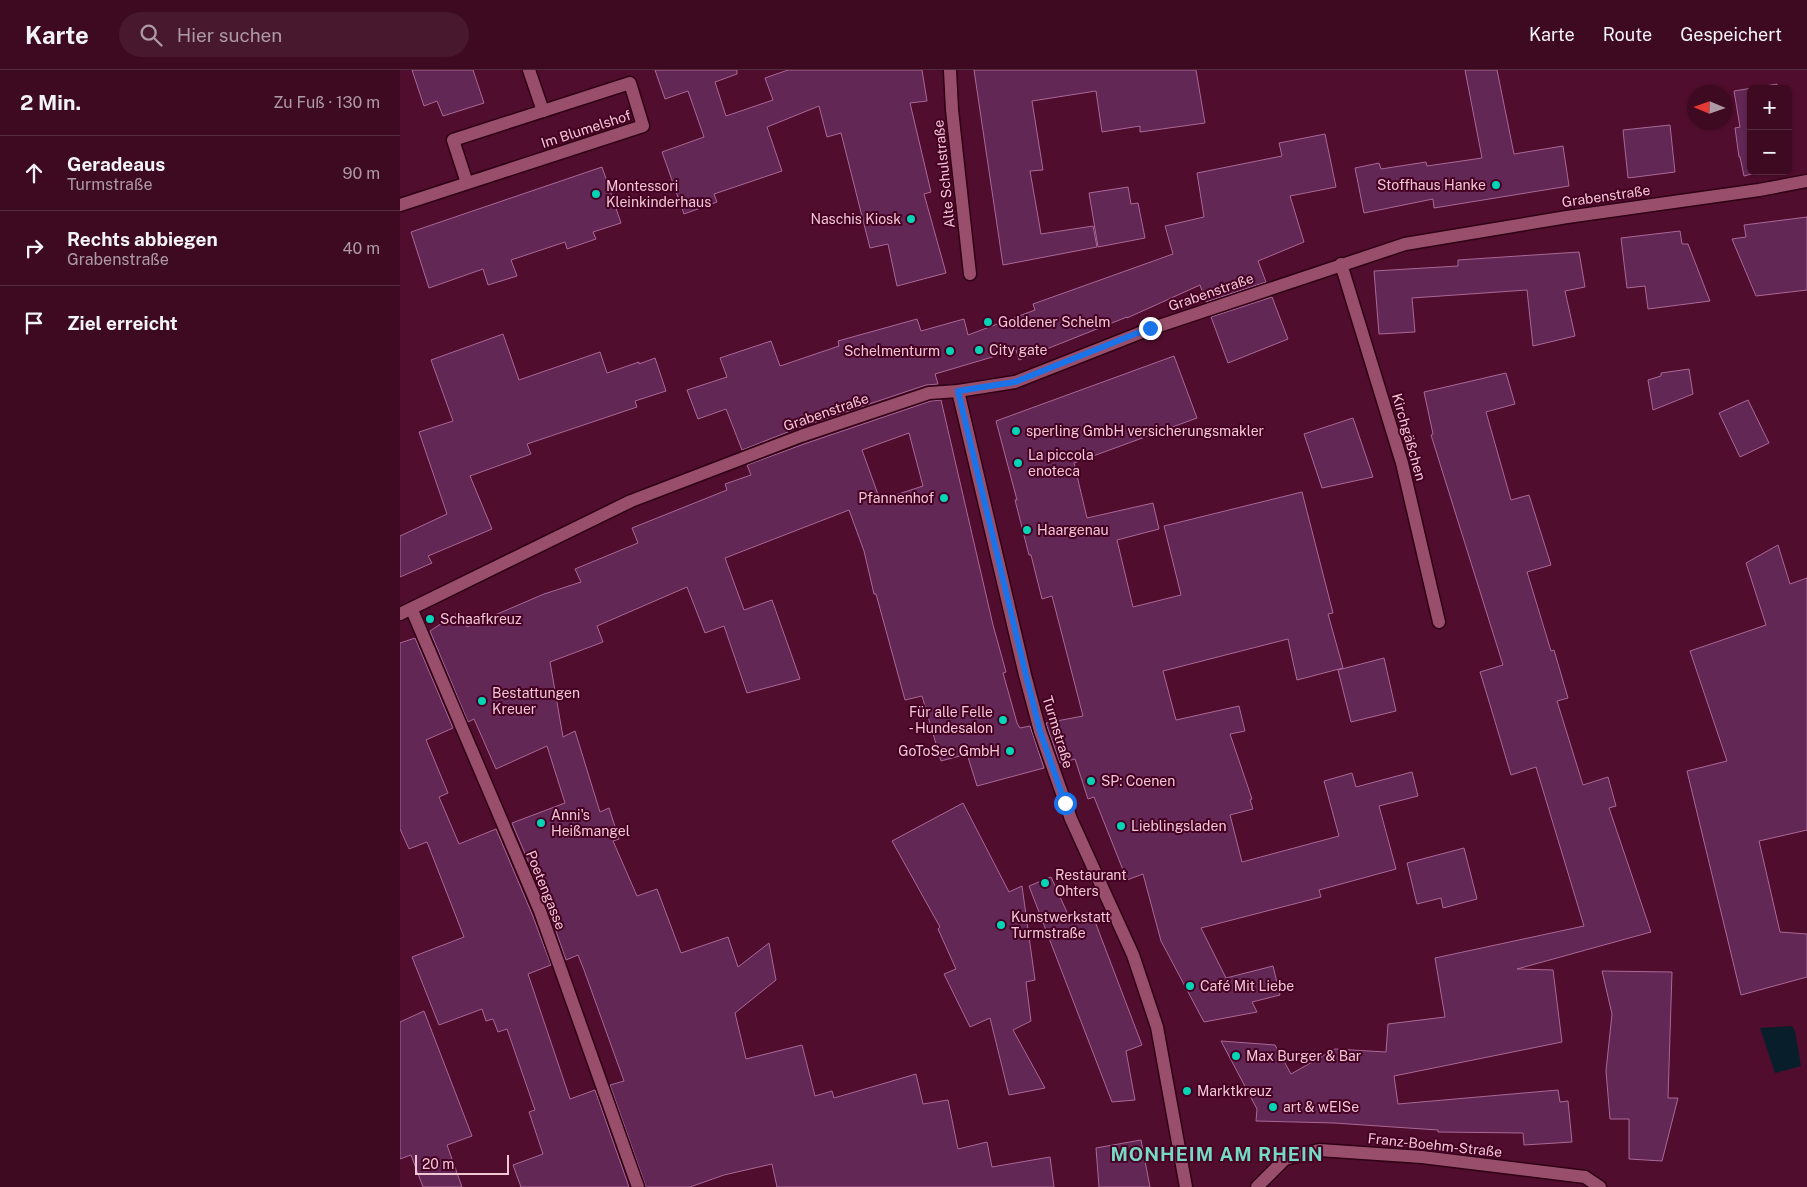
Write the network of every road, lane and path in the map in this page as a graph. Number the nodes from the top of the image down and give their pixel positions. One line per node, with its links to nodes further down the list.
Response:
1 (529, 70): 3 (street)
2 (950, 70): 8 (street, Alte Schulstraße)
3 (543, 111): 5 (street, Im Blumelshof); 5 (street, Im Blumelshof)
4 (1807, 181): 7 (street, Grabenstraße)
5 (467, 183): 6 (street, Im Blumelshof)
6 (400, 205)
7 (1341, 264): 9 (street, Grabenstraße); 11 (street, Kirchgäßchen)
8 (970, 274)
9 (958, 391): 10 (street, Grabenstraße); 13 (street, Turmstraße)
10 (406, 612): 12 (street, Poetengasse)
11 (1439, 622)
12 (638, 1187)
13 (1186, 1187)
14 (1257, 1187): 15 (street, Franz-Boehm-Straße)
15 (1600, 1187)

